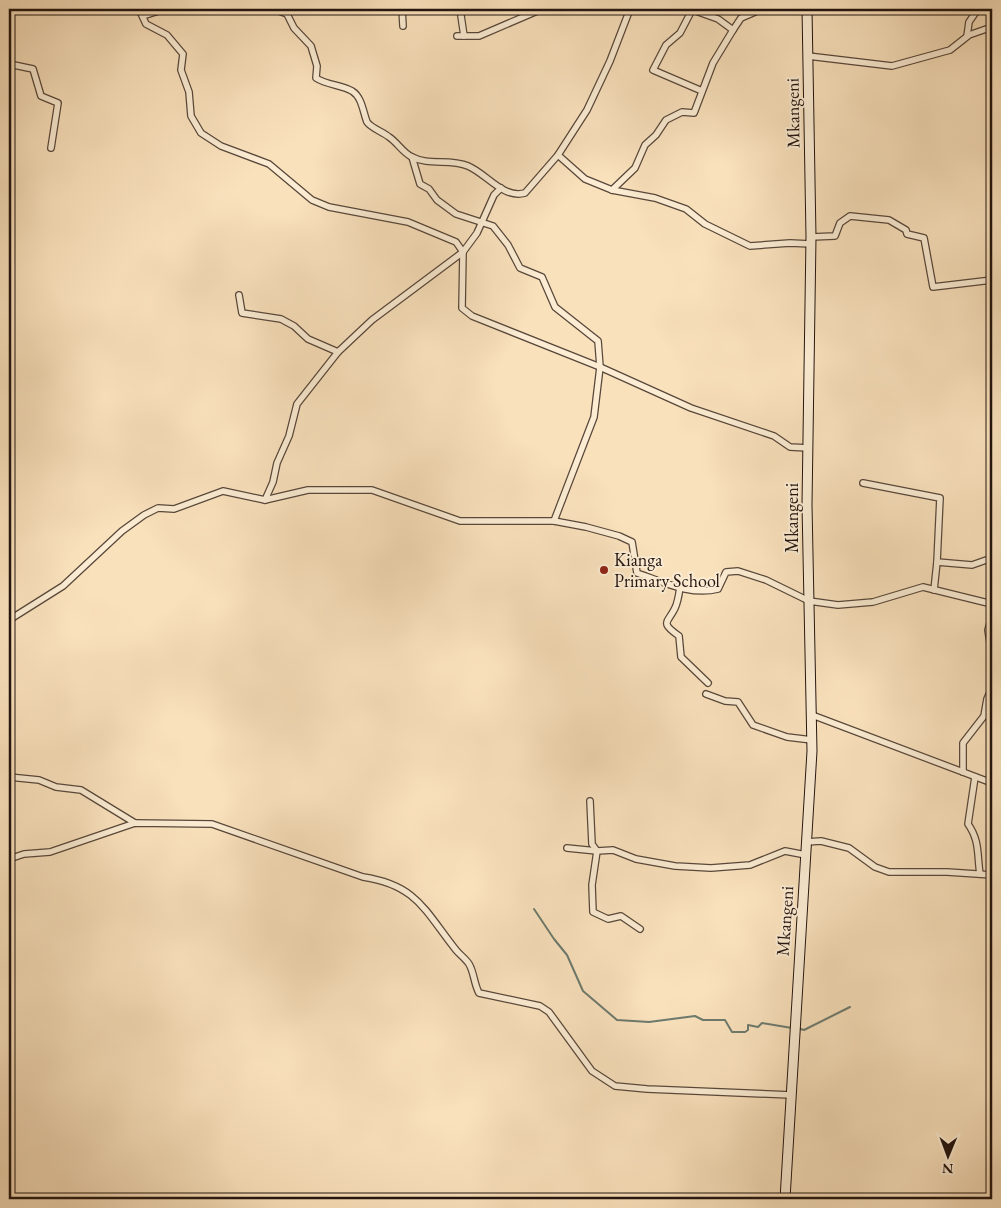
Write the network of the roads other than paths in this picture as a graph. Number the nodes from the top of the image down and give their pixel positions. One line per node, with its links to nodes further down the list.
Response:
1 (139, 9): 12 (street)
2 (165, 9): 12 (street)
3 (255, 9): 22 (street)
4 (402, 9): 13 (street)
5 (460, 9): 6 (street)
6 (542, 9)
7 (630, 9): 21 (street)
8 (691, 9): 15 (street); 19 (street)
9 (756, 9): 15 (street)
10 (807, 9): 17 (street, Mkangeni)
11 (978, 9): 16 (street)
12 (143, 16): 27 (street)
13 (403, 26)
14 (992, 27): 16 (street)
15 (733, 30): 19 (street)
16 (967, 36): 17 (street)
17 (808, 56): 26 (street, Mkangeni)
18 (9, 64): 20 (street)
19 (702, 91): 24 (street)
20 (51, 148)
21 (558, 155): 23 (street); 24 (street)
22 (412, 157): 23 (street); 25 (street)
23 (501, 188): 25 (street)
24 (612, 190): 26 (street)
25 (483, 222): 27 (street); 31 (street)
26 (811, 241): 28 (street); 32 (street, Mkangeni)
27 (462, 252): 30 (street); 31 (street)
28 (992, 280)
29 (239, 295): 30 (street)
30 (338, 352): 34 (street)
31 (600, 367): 32 (street); 35 (street)
32 (808, 448): 40 (street, Mkangeni)
33 (863, 483): 37 (street)
34 (265, 500): 35 (street); 43 (street)
35 (554, 521): 38 (street)
36 (992, 558): 37 (street)
37 (937, 562): 39 (street)
38 (680, 587): 40 (street); 46 (street)
39 (934, 590): 40 (street); 41 (street)
40 (809, 601): 49 (street, Mkangeni)
41 (992, 604)
42 (992, 616): 44 (street)
43 (9, 620)
44 (992, 655)
45 (992, 668): 47 (street)
46 (708, 683)
47 (992, 688): 51 (street)
48 (706, 694): 50 (street)
49 (812, 715): 50 (street, Mkangeni); 51 (street)
50 (812, 740): 57 (street, Mkangeni)
51 (963, 772): 53 (street)
52 (9, 777): 56 (street)
53 (975, 777): 54 (street); 62 (street)
54 (992, 783)
55 (590, 801): 59 (street)
56 (135, 823): 61 (street); 65 (street)
57 (806, 842): 60 (street, Mkangeni); 62 (street)
58 (567, 848): 59 (street)
59 (597, 852): 60 (street); 64 (street)
60 (806, 855): 65 (street, Mkangeni)
61 (9, 859)
62 (980, 874): 63 (street)
63 (992, 875)
64 (640, 929)
65 (790, 1094): 68 (street, Mkangeni)
66 (107, 1199): 67 (street)
67 (116, 1199)
68 (785, 1199)

